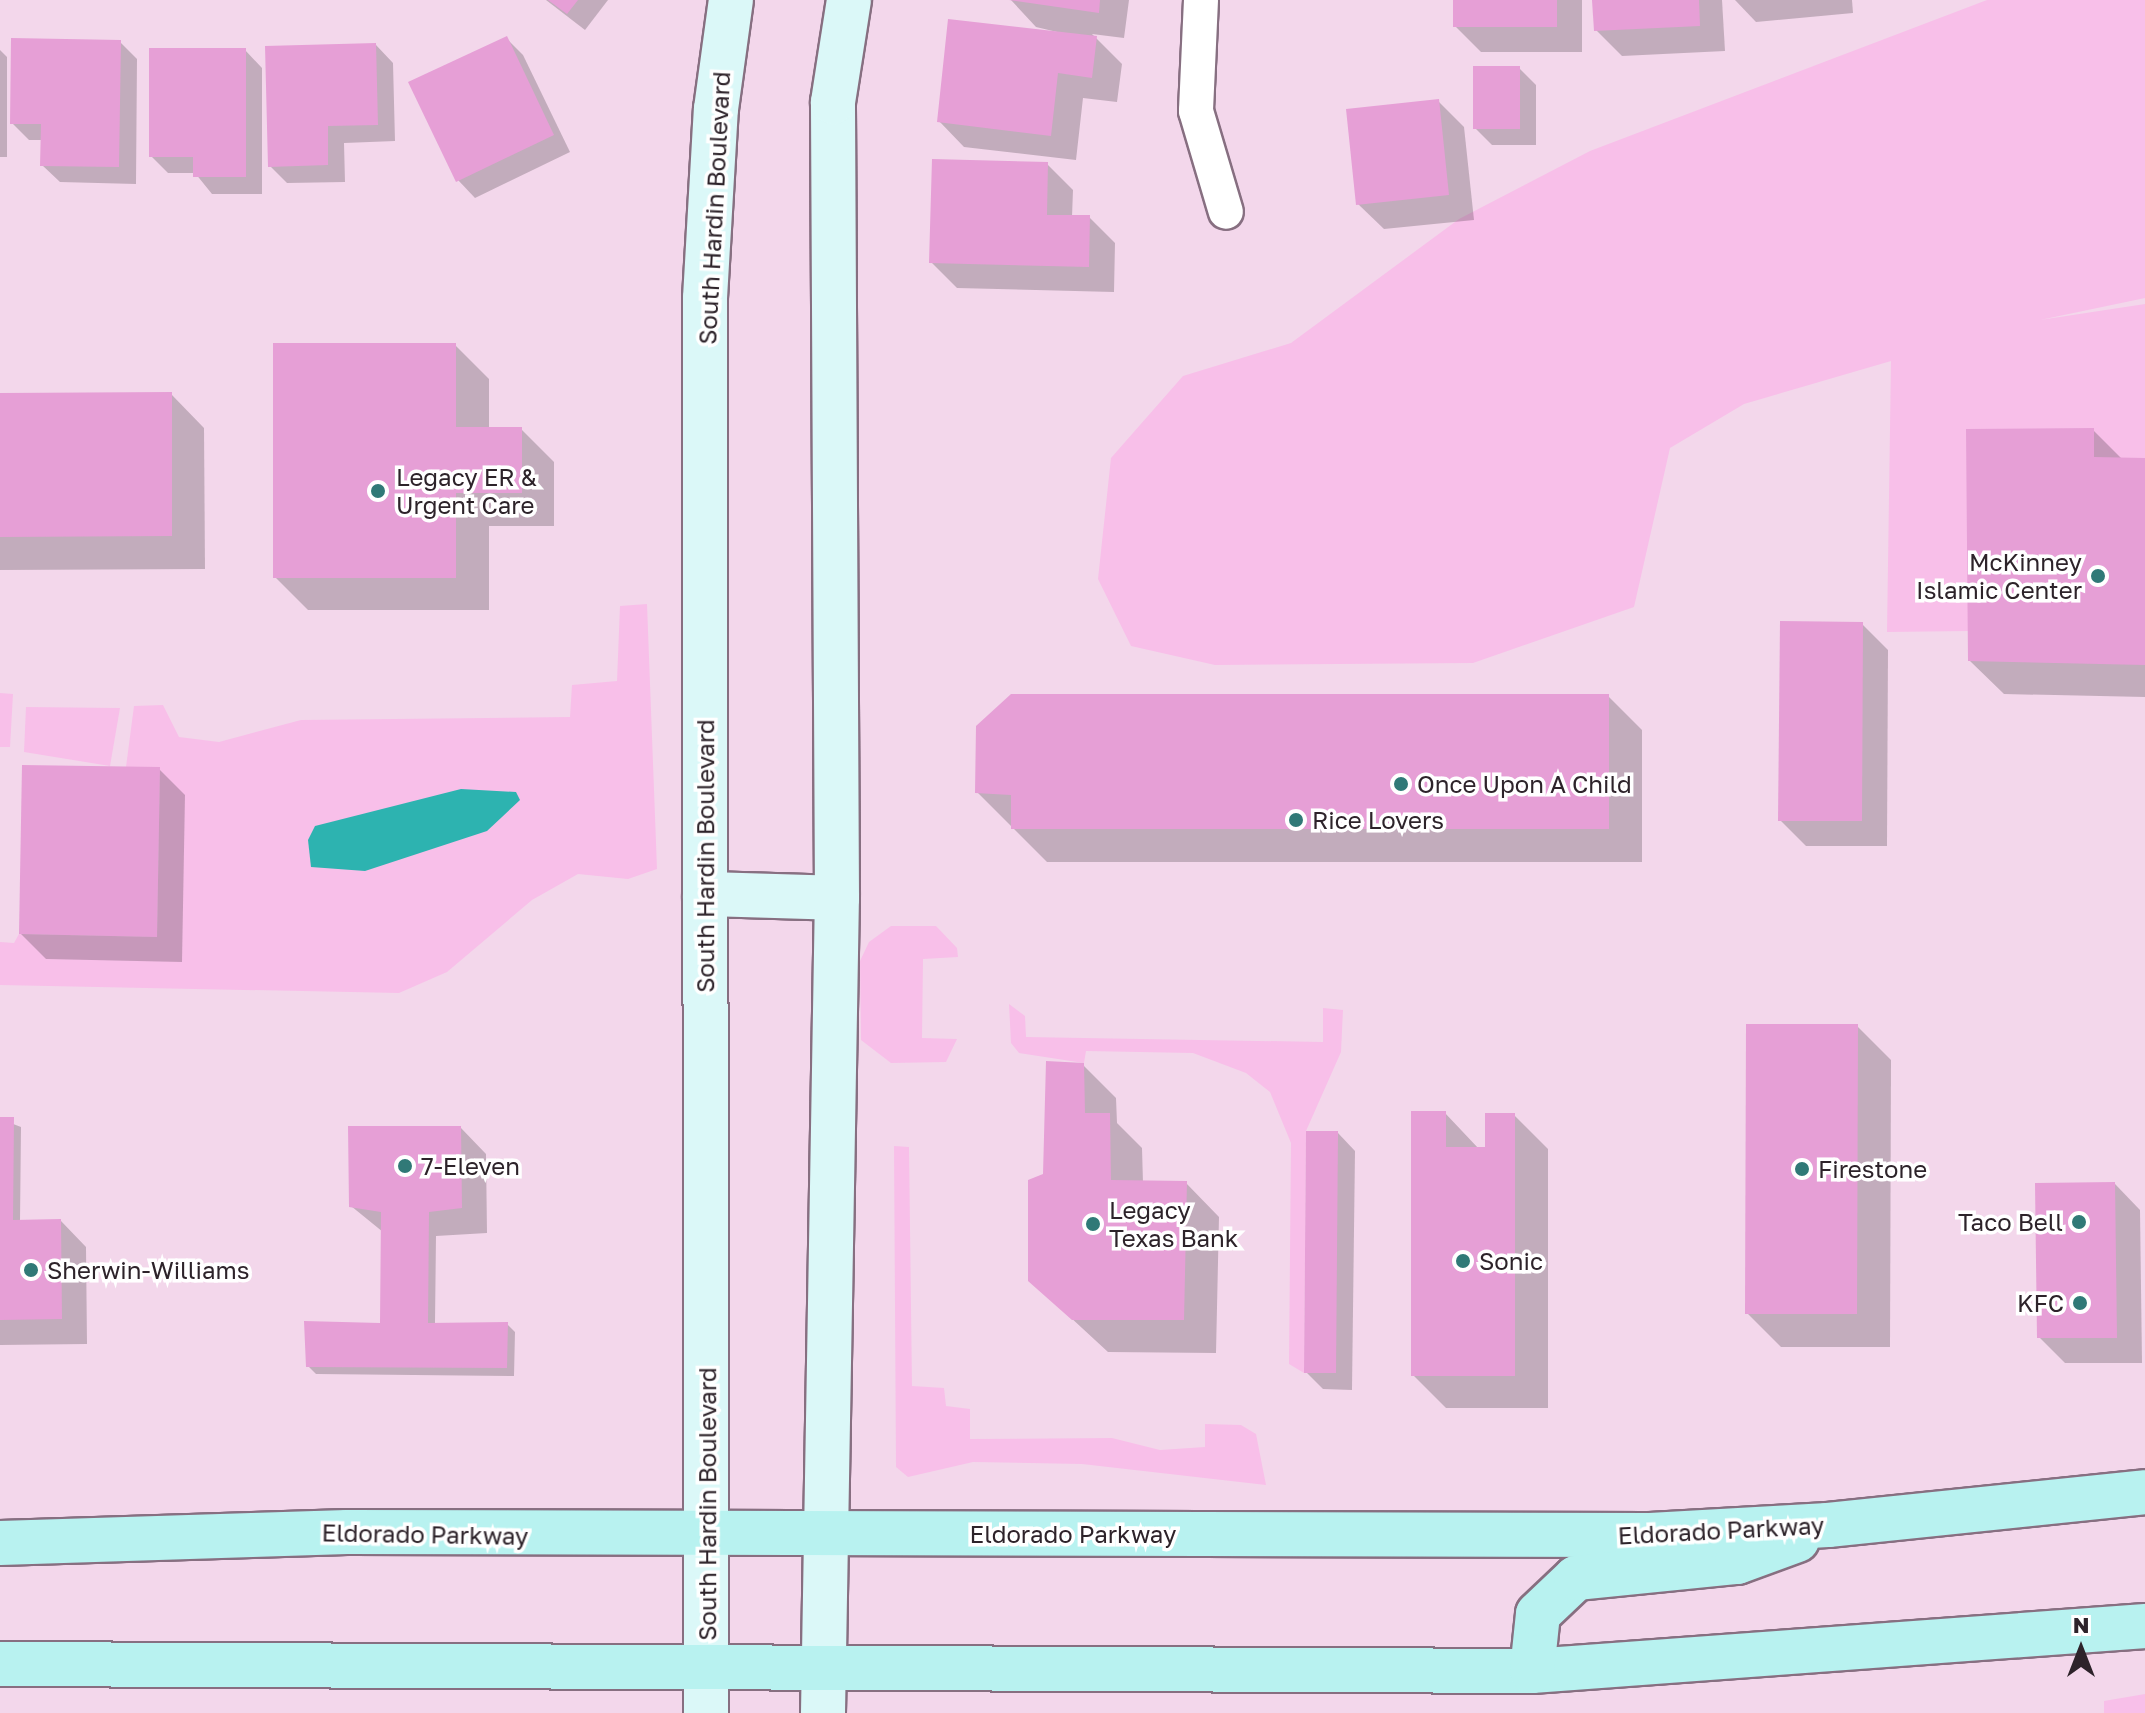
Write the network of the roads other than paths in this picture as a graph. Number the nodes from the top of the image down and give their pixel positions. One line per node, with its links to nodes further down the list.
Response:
1 (731, 0): 5 (main road, South Hardin Boulevard)
2 (849, 0): 6 (main road)
3 (1201, 0): 4 (street)
4 (1226, 212)
5 (705, 894): 6 (main road); 10 (main road, South Hardin Boulevard)
6 (837, 898): 9 (main road)
7 (2145, 1492): 8 (main road, Eldorado Parkway)
8 (1828, 1525): 9 (main road, Eldorado Parkway); 16 (main road)
9 (823, 1536): 10 (main road, Eldorado Parkway); 15 (main road)
10 (708, 1537): 11 (main road, Eldorado Parkway); 13 (main road, South Hardin Boulevard)
11 (0, 1543)
12 (2145, 1626): 16 (main road)
13 (707, 1663): 14 (main road); 15 (main road); 17 (main road, South Hardin Boulevard)
14 (0, 1664)
15 (823, 1666): 16 (main road); 18 (main road)
16 (1532, 1671)
17 (706, 1713)
18 (823, 1713)

